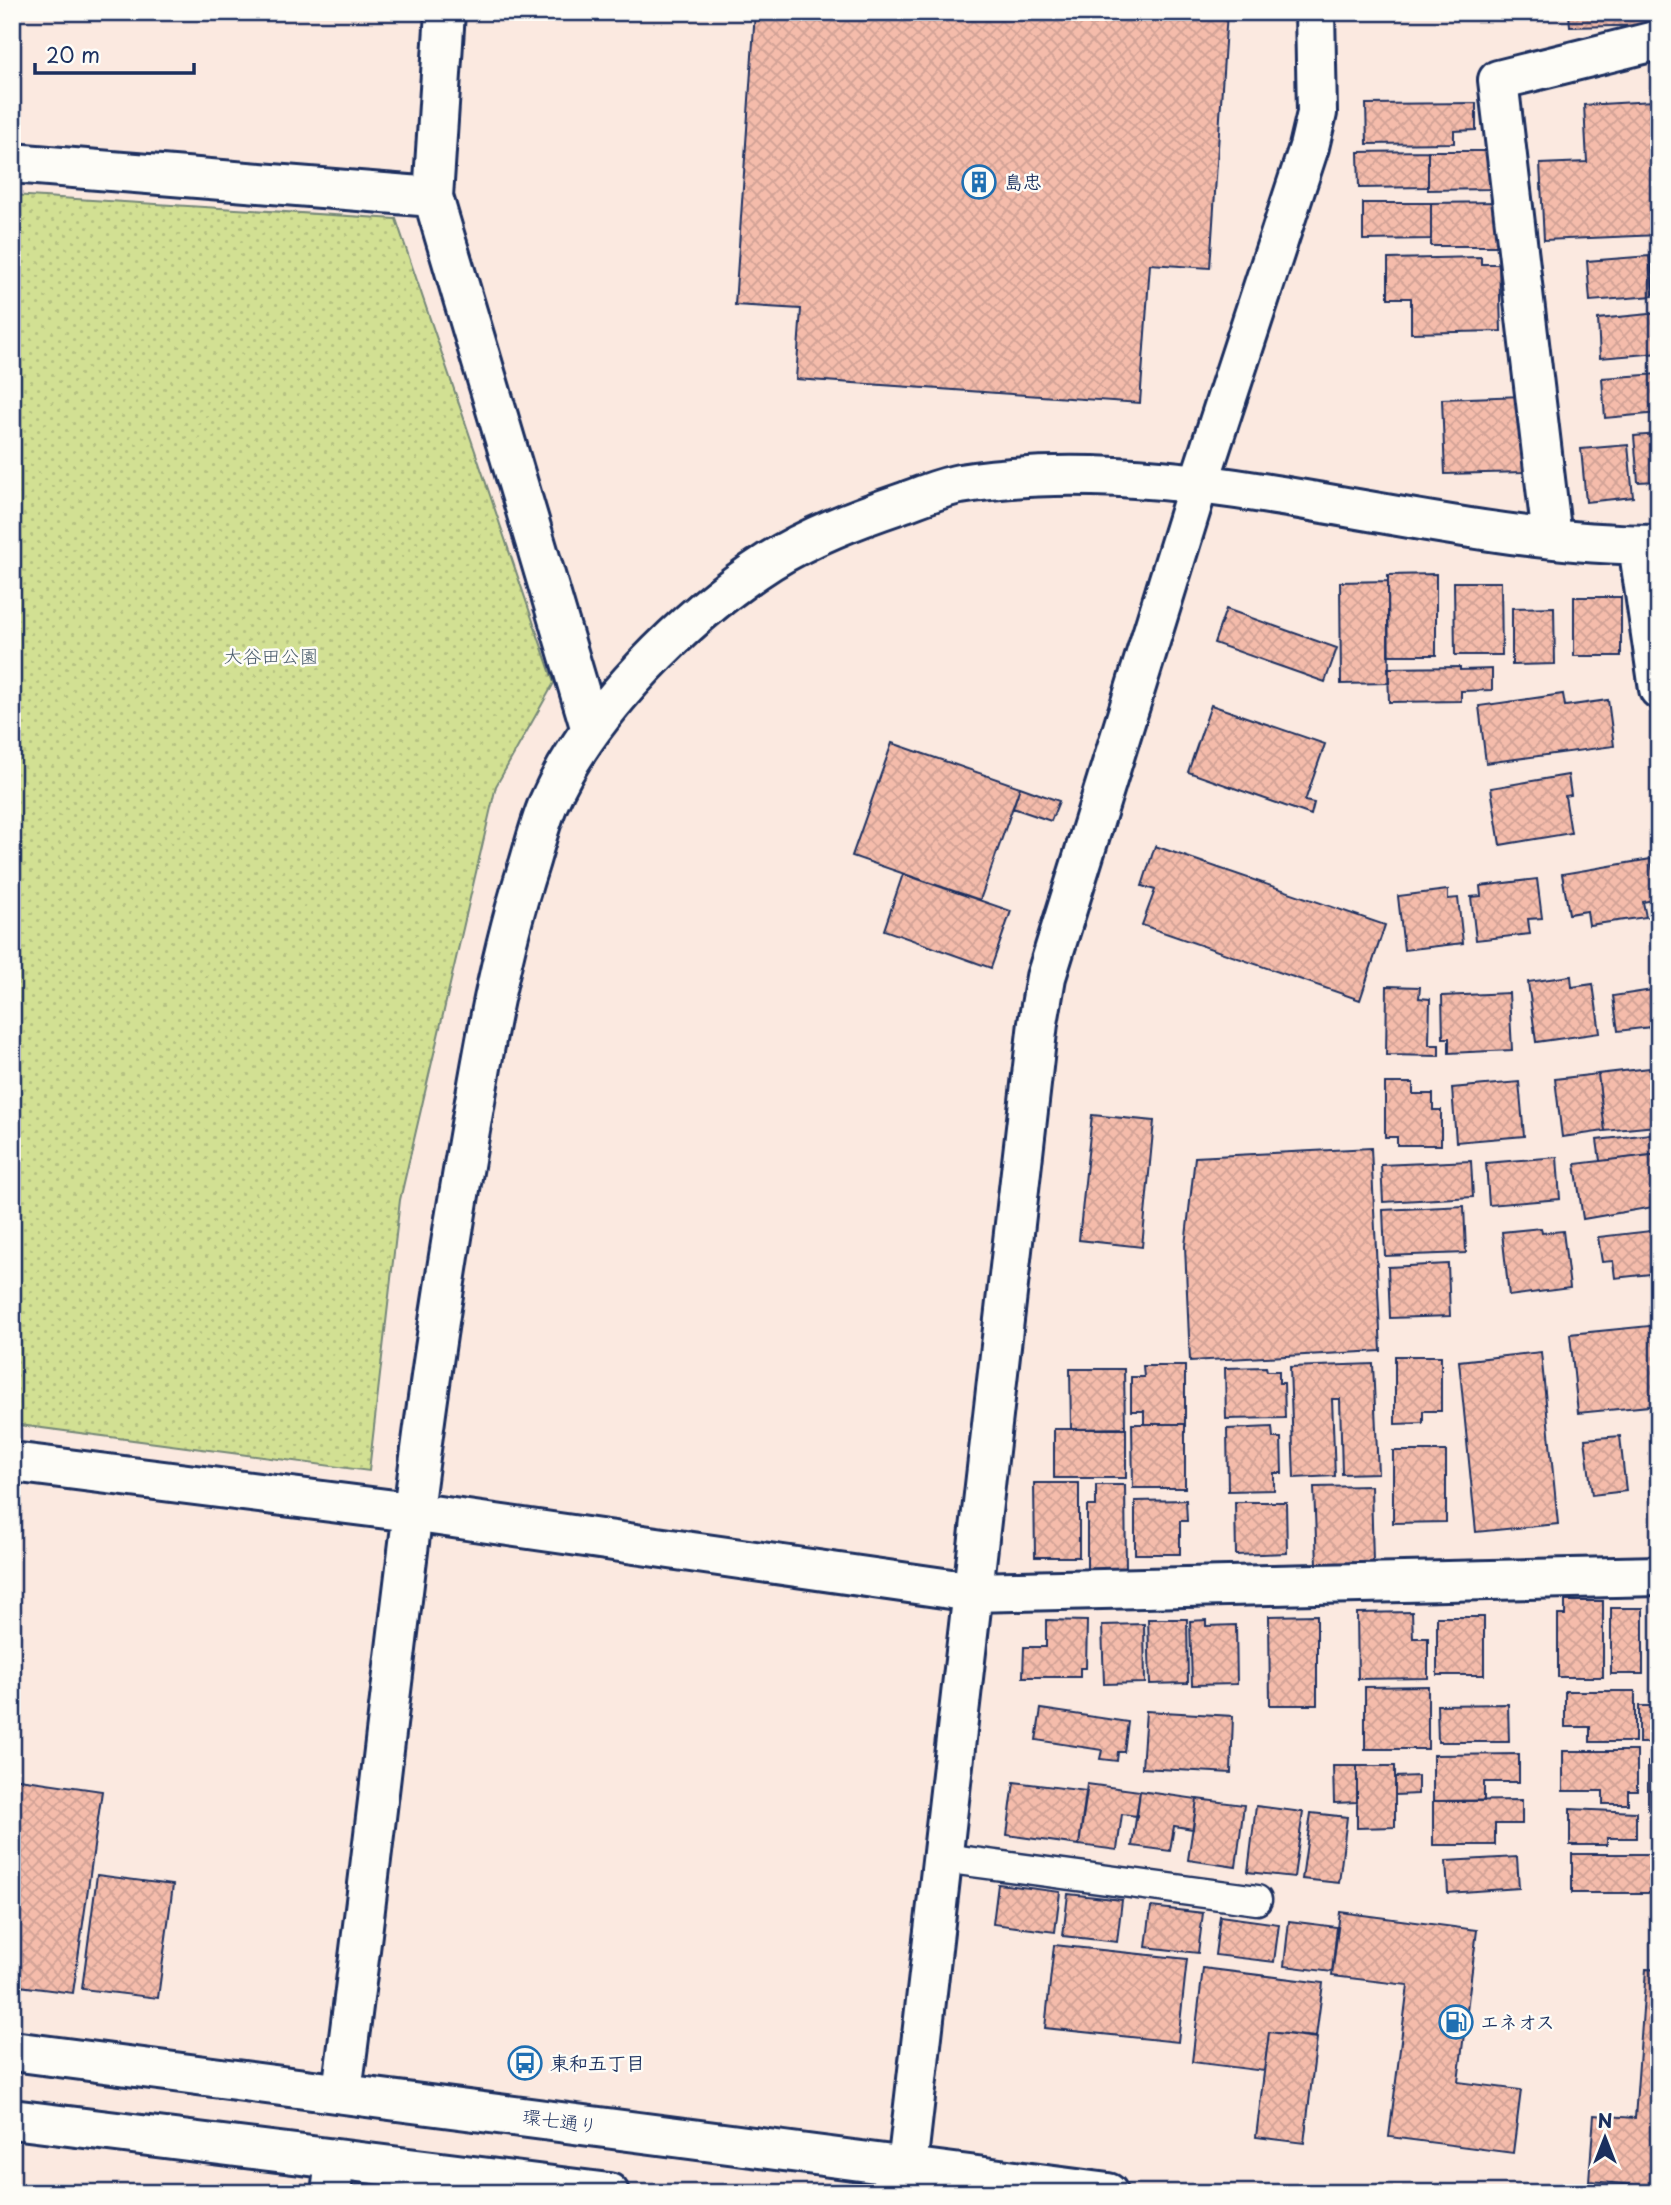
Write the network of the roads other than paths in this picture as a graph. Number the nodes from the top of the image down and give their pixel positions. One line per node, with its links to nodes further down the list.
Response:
1 (445, 12): 5 (street)
2 (1315, 12): 6 (street)
3 (1659, 40): 7 (street)
4 (12, 163): 5 (street)
5 (433, 197): 10 (street)
6 (1198, 486): 7 (street); 10 (street); 14 (street)
7 (1552, 538): 8 (street)
8 (1648, 545): 9 (street)
9 (1659, 689)
10 (591, 730): 12 (street)
11 (12, 1462): 12 (street)
12 (411, 1512): 14 (street); 18 (street)
13 (1659, 1576): 14 (street)
14 (972, 1592): 15 (street)
15 (943, 1858): 16 (lane); 21 (street)
16 (1257, 1900)
17 (12, 2051): 18 (street, 環七通り)
18 (342, 2091): 21 (street, 環七通り)
19 (12, 2119): 20 (street)
20 (333, 2177): 22 (street)
21 (906, 2180): 23 (street, 環七通り)
22 (609, 2193)
23 (1108, 2193)

